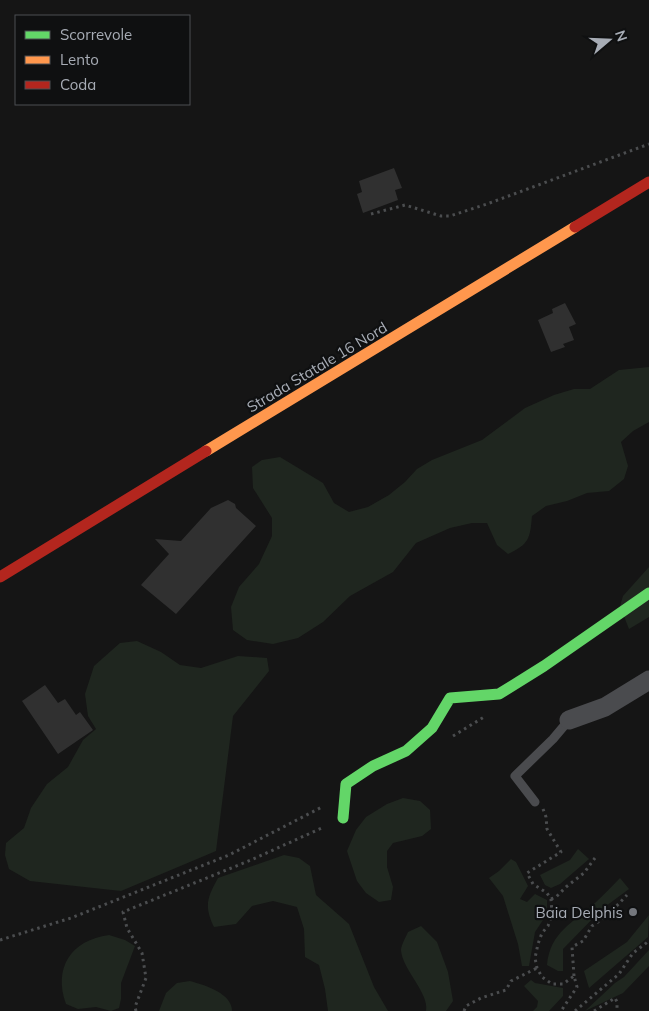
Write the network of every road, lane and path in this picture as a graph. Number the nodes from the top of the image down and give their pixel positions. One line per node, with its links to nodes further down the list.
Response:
1 (649, 144): 3 (path)
2 (649, 182): 4 (main road, Strada Statale 16 Nord)
3 (371, 214)
4 (0, 577)
5 (649, 593): 9 (main road)
6 (649, 680): 7 (street)
7 (569, 720): 8 (lane)
8 (539, 805): 12 (path)
9 (343, 818): 16 (path)
10 (595, 858): 12 (path)
11 (627, 895): 15 (path)
12 (551, 899): 14 (path)
13 (649, 941): 19 (path)
14 (537, 968): 15 (path); 17 (path)
15 (574, 976): 18 (path)
16 (136, 1011)
17 (464, 1011)
18 (561, 1011)
19 (575, 1011)
20 (594, 1011): 21 (path)
21 (617, 1011)

